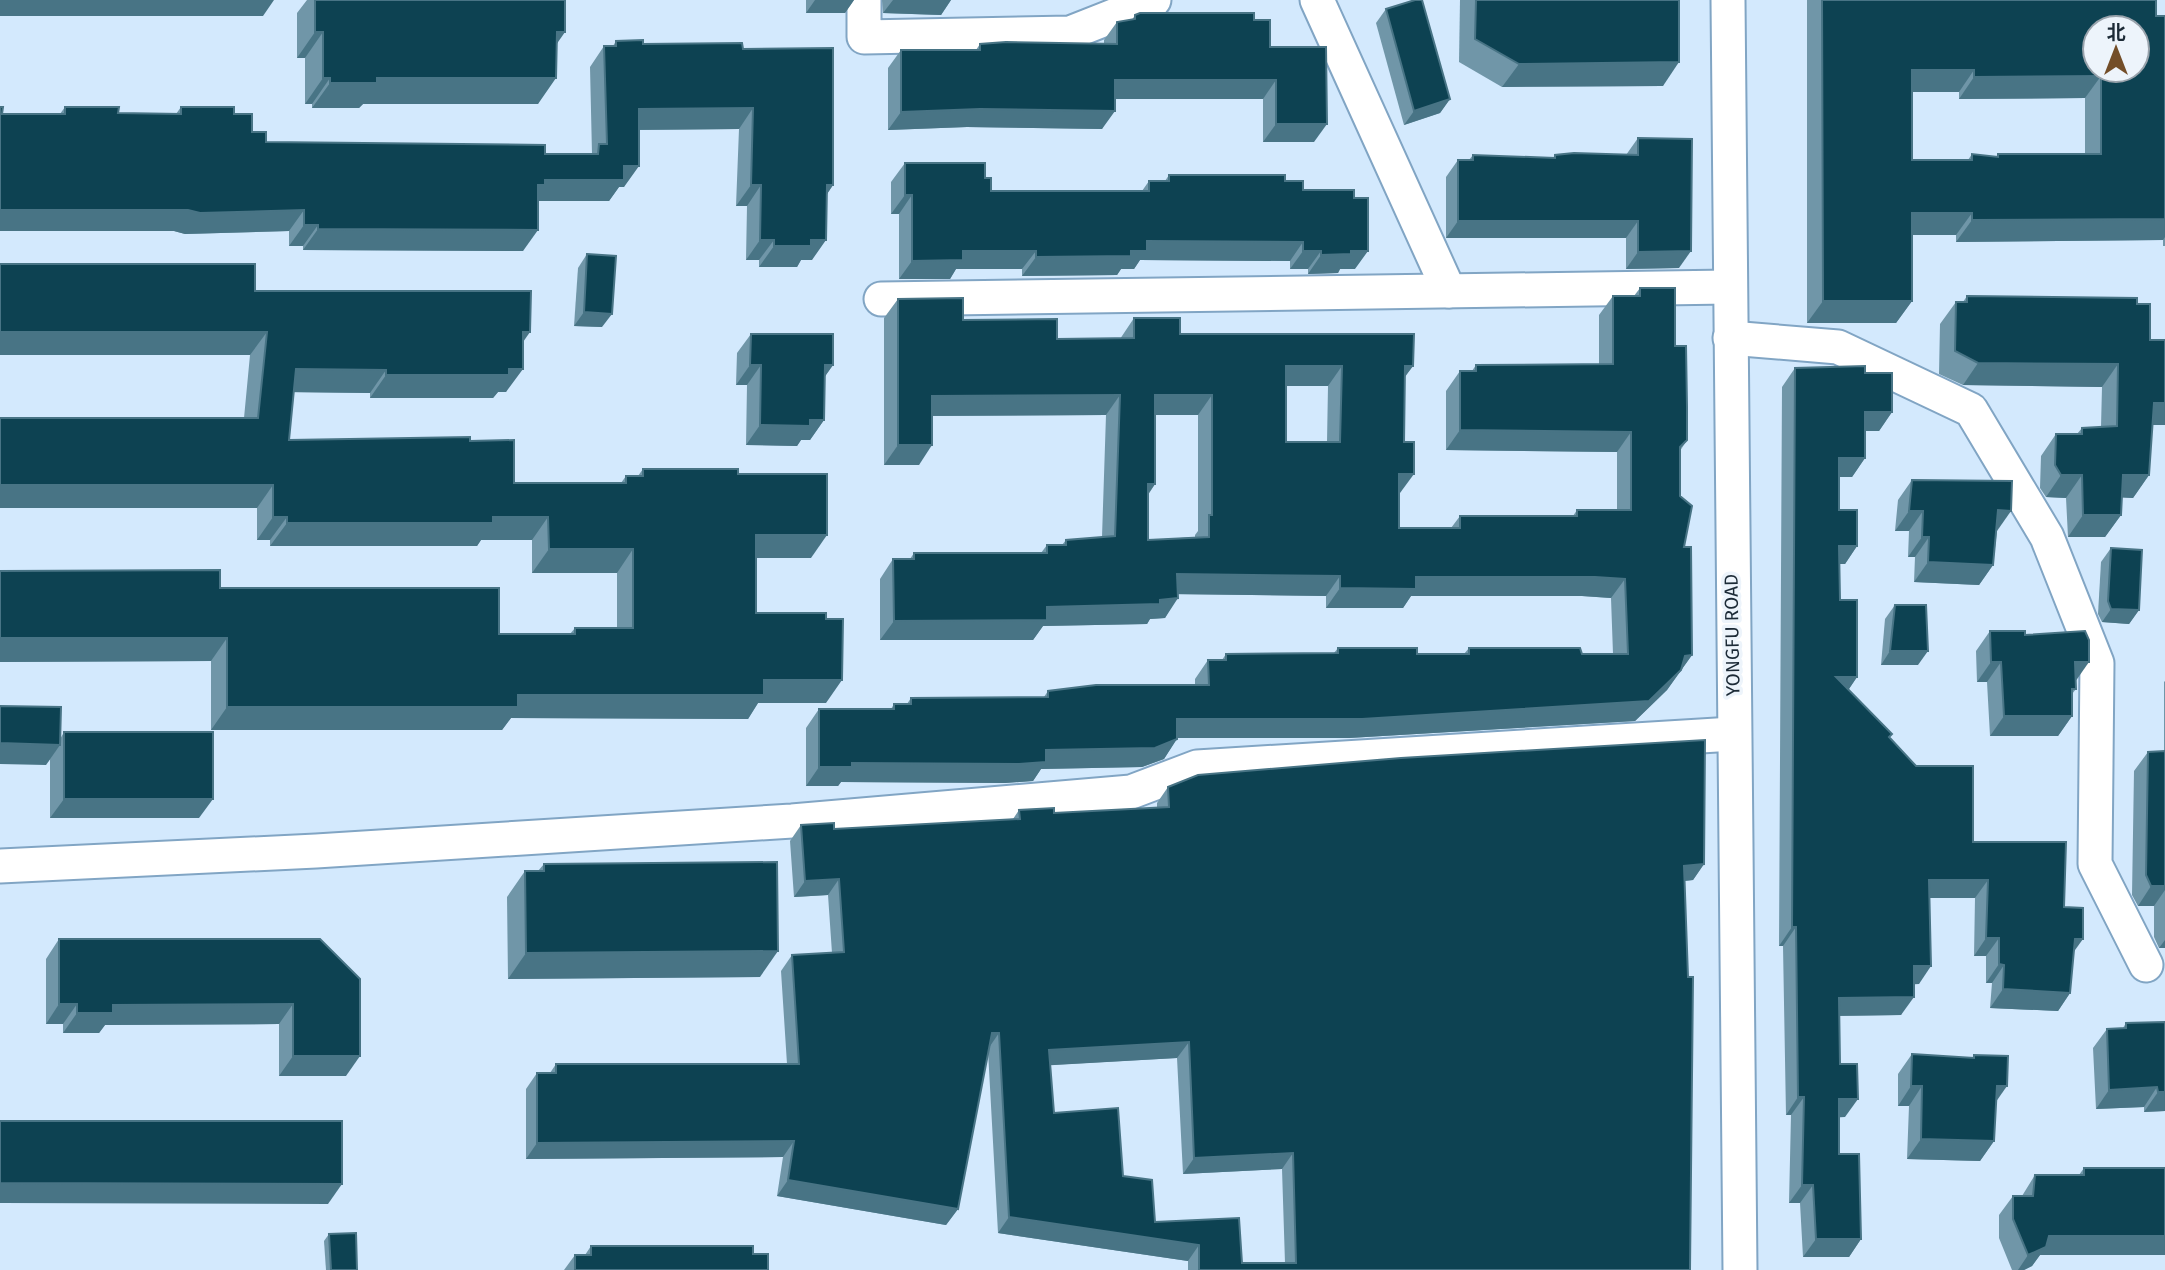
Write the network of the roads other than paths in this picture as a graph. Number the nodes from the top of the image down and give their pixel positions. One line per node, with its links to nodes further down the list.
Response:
1 (864, 0): 2 (street)
2 (1154, 0)
3 (1317, 0): 6 (street)
4 (1728, 0): 5 (street, YONGFU ROAD)
5 (1729, 287): 6 (street); 8 (street, YONGFU ROAD)
6 (1449, 291): 7 (street)
7 (881, 299)
8 (1730, 338): 9 (street, YONGFU ROAD); 11 (street)
9 (1733, 734): 10 (street); 12 (street, YONGFU ROAD)
10 (0, 866)
11 (2146, 965)
12 (1740, 1270)

